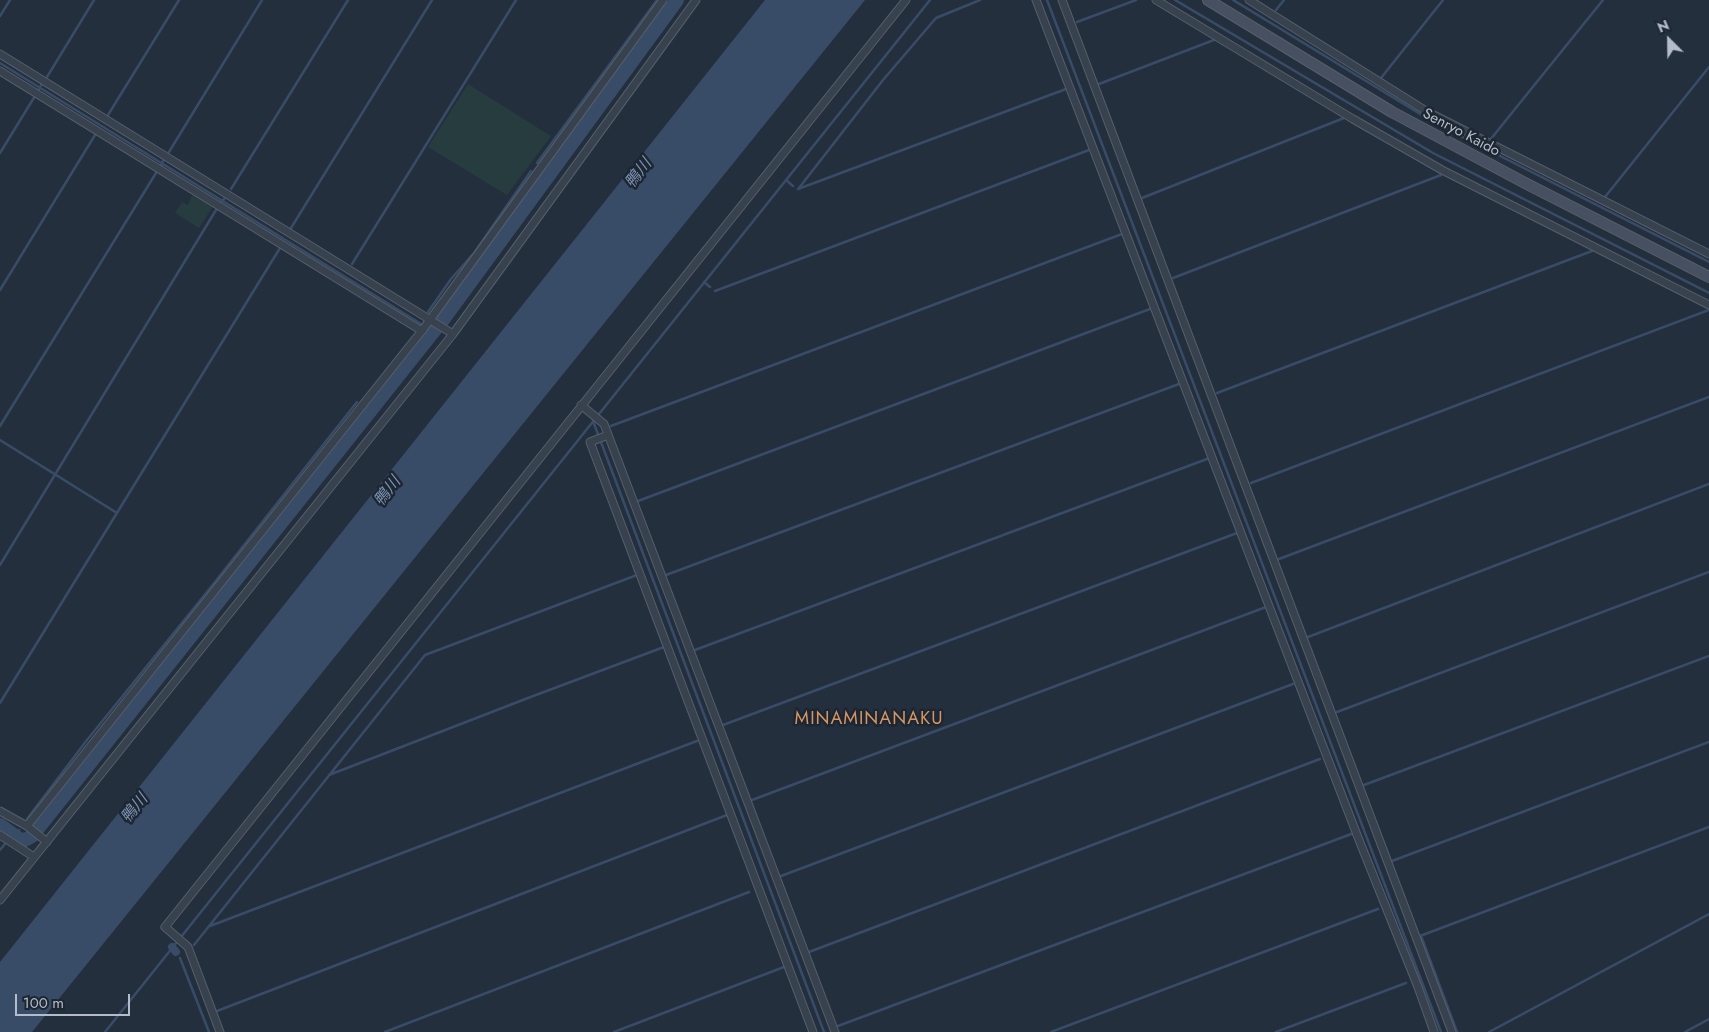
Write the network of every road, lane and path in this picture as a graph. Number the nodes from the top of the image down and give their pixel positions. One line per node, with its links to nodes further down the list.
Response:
1 (663, 0): 14 (street)
2 (696, 0): 15 (street)
3 (906, 0): 16 (street)
4 (1036, 0): 27 (street)
5 (1062, 0): 28 (street)
6 (1156, 0): 13 (street)
7 (1208, 0): 12 (street, Senryo Kaido)
8 (1249, 0): 11 (street)
9 (0, 54): 14 (street)
10 (0, 71): 14 (street)
11 (1709, 254)
12 (1709, 277)
13 (1709, 305)
14 (428, 325): 15 (street); 19 (street)
15 (453, 334): 21 (street)
16 (583, 407): 17 (street); 24 (street)
17 (602, 437): 25 (street); 26 (street)
18 (0, 811): 19 (street)
19 (29, 827): 21 (street)
20 (0, 836): 22 (street)
21 (47, 842): 22 (street)
22 (34, 857): 23 (street)
23 (0, 900)
24 (220, 1032)
25 (813, 1032)
26 (835, 1032)
27 (1434, 1032)
28 (1452, 1032)

